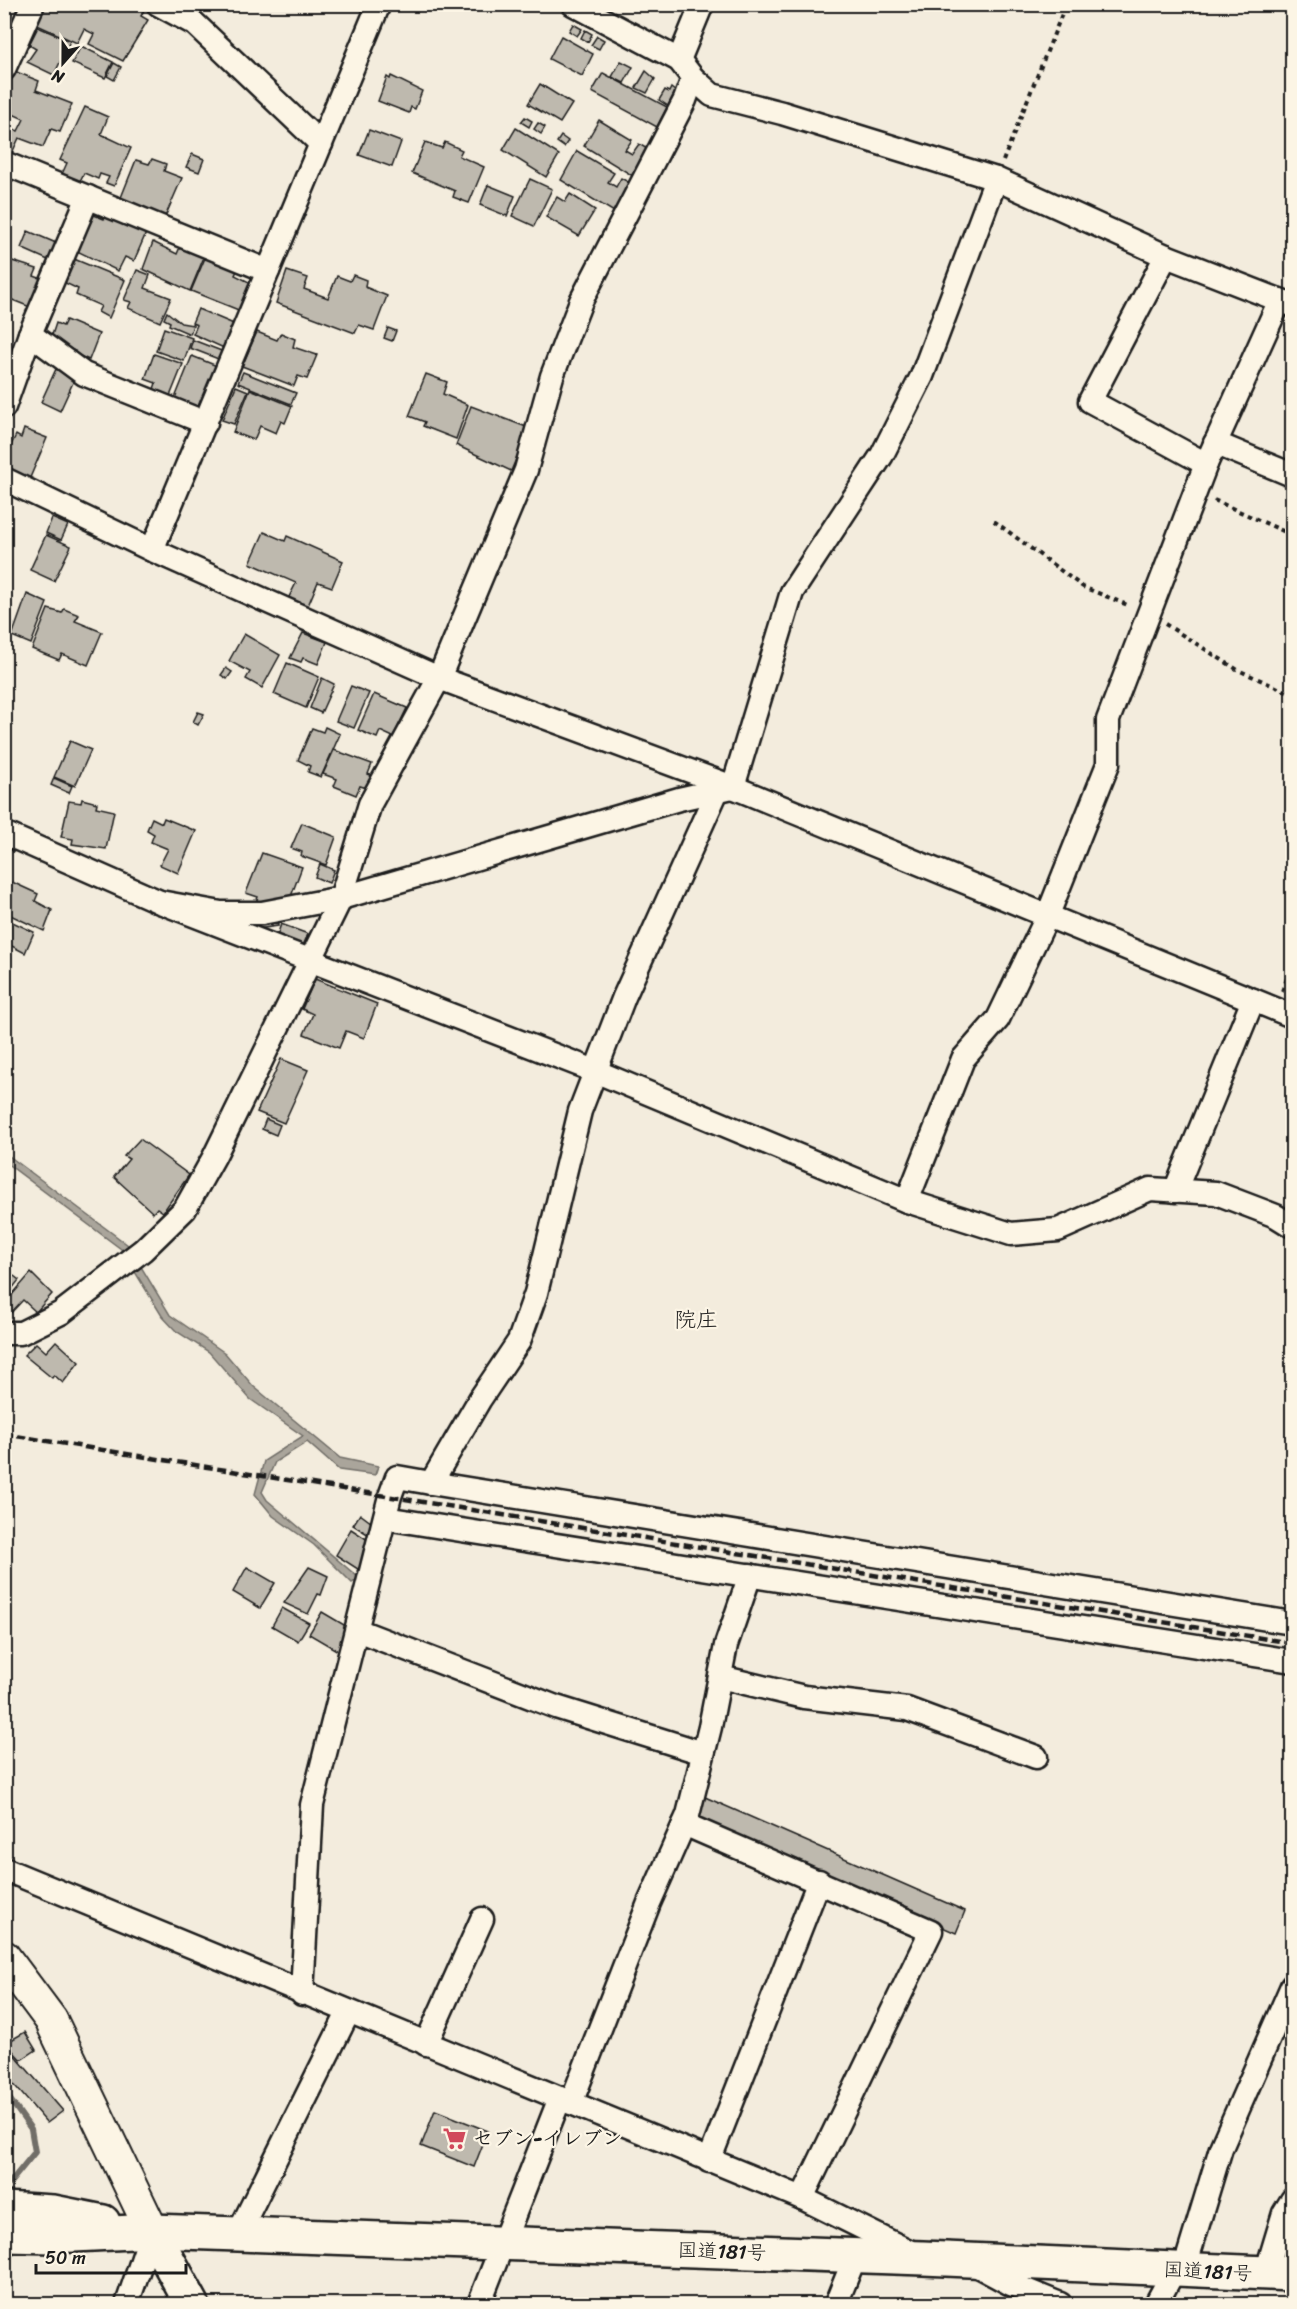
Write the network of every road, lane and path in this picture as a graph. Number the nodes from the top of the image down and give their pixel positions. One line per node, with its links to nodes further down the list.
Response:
1 (33, 4): 8 (street)
2 (158, 4): 10 (street)
3 (380, 4): 10 (street)
4 (573, 4): 7 (street)
5 (702, 4): 7 (street)
6 (1066, 4): 12 (path)
7 (679, 60): 9 (street)
8 (4, 69)
9 (693, 78): 12 (street); 29 (street)
10 (321, 144): 15 (street)
11 (4, 162): 13 (street)
12 (996, 179): 14 (street); 31 (street)
13 (88, 197): 15 (street); 17 (street)
14 (1166, 256): 16 (street); 21 (street)
15 (268, 272): 19 (street)
16 (1286, 303): 20 (street)
17 (30, 334): 18 (street); 19 (street)
18 (4, 407)
19 (206, 423): 27 (street)
20 (1215, 443): 21 (street); 22 (street)
21 (1206, 464): 24 (street)
22 (1293, 475)
23 (4, 479): 27 (street)
24 (1195, 493): 26 (path); 28 (street)
25 (994, 521): 28 (path)
26 (1293, 535)
27 (152, 550): 29 (street)
28 (1148, 613): 30 (path); 35 (street)
29 (440, 678): 31 (street); 33 (street)
30 (1293, 694)
31 (725, 789): 33 (street); 35 (street); 40 (street)
32 (4, 833): 34 (street)
33 (341, 898): 34 (street); 36 (street)
34 (160, 902): 36 (street)
35 (1047, 917): 38 (street); 42 (street)
36 (312, 961): 40 (street); 44 (street)
37 (1293, 966): 39 (path)
38 (1253, 1000): 39 (street); 41 (street)
39 (1284, 1012)
40 (595, 1071): 42 (street); 45 (street)
41 (1175, 1191): 42 (street); 43 (street)
42 (907, 1201)
43 (1293, 1226)
44 (4, 1333)
45 (431, 1483): 46 (street); 48 (street)
46 (385, 1518): 47 (street); 49 (street)
47 (750, 1575): 50 (street); 51 (street)
48 (1293, 1623)
49 (357, 1630): 52 (street); 60 (street)
50 (1293, 1661)
51 (720, 1677): 52 (street); 53 (street)
52 (703, 1753): 54 (street)
53 (1036, 1757)
54 (684, 1824): 56 (street); 63 (street)
55 (4, 1869): 60 (street)
56 (819, 1881): 64 (street); 65 (street)
57 (482, 1919): 62 (street)
58 (4, 1957): 68 (street)
59 (1293, 1986): 75 (street)
60 (302, 1994): 61 (street)
61 (348, 2013): 62 (street); 69 (street)
62 (426, 2044): 63 (street)
63 (565, 2101): 64 (street); 71 (street)
64 (709, 2161): 65 (street)
65 (802, 2198): 73 (street)
66 (1293, 2200): 76 (street)
67 (4, 2210): 68 (highway)
68 (152, 2231): 69 (highway, 国道181号); 70 (highway); 77 (street); 78 (highway); 79 (highway)
69 (238, 2234): 71 (highway, 国道181号)
70 (4, 2235)
71 (505, 2242): 72 (highway, 国道181号); 80 (street)
72 (855, 2257): 73 (highway, 国道181号); 81 (street)
73 (923, 2258): 74 (highway, 国道181号)
74 (968, 2261): 75 (highway, 国道181号); 82 (street)
75 (1180, 2269): 76 (highway, 国道181号); 83 (street)
76 (1279, 2274)
77 (127, 2304)
78 (178, 2304)
79 (192, 2304)
80 (478, 2304)
81 (836, 2304)
82 (1060, 2304)
83 (1156, 2304)

